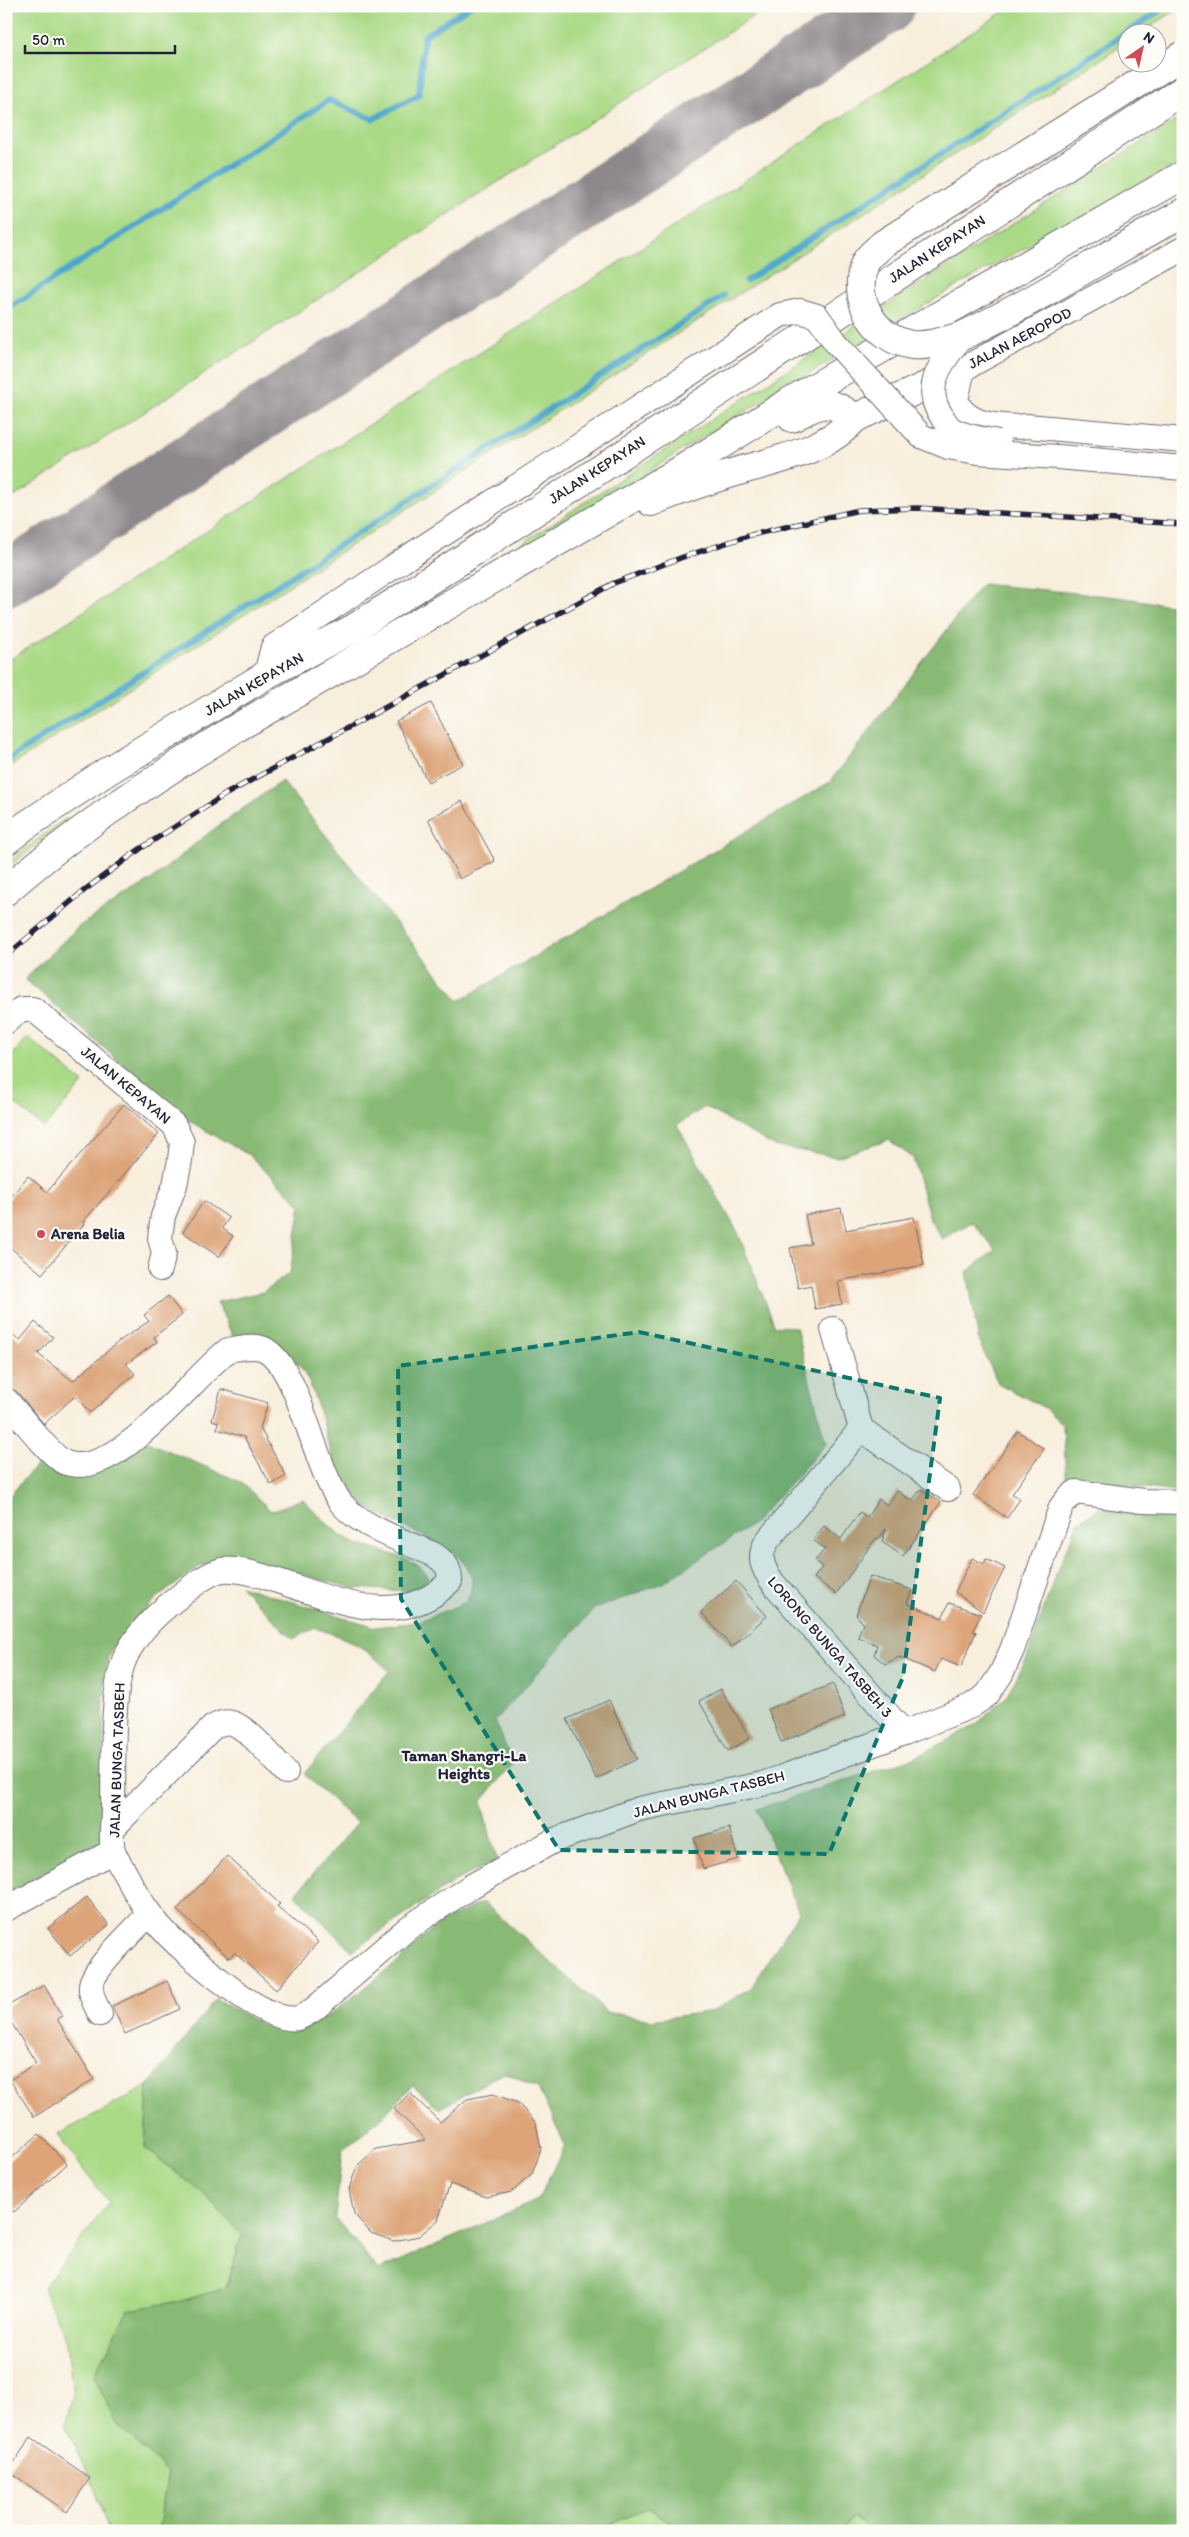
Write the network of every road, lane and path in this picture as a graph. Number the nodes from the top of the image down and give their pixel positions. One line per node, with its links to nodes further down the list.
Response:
1 (1183, 55): 6 (highway, bridge)
2 (1183, 90): 14 (highway, JALAN KEPAYAN)
3 (1183, 175): 12 (highway, JALAN KEPAYAN)
4 (1183, 213): 6 (highway)
5 (1183, 250): 7 (street, JALAN AEROPOD)
6 (962, 336): 10 (street, bridge)
7 (963, 369): 8 (highway); 9 (street, JALAN AEROPOD)
8 (855, 418): 12 (highway); 13 (highway)
9 (1183, 440)
10 (1058, 457): 11 (street); 14 (street, bridge)
11 (1183, 468)
12 (674, 474): 13 (highway, JALAN KEPAYAN)
13 (572, 533): 16 (highway, JALAN KEPAYAN)
14 (266, 675): 15 (highway, JALAN KEPAYAN)
15 (6, 841)
16 (6, 891)
17 (6, 1022): 18 (street, JALAN KEPAYAN)
18 (160, 1269)
19 (833, 1330): 21 (street)
20 (6, 1400): 26 (street, JALAN BUNGA TASBEH)
21 (861, 1429): 22 (street); 24 (street, LORONG BUNGA TASBEH 3)
22 (948, 1489)
23 (1183, 1502): 24 (street, JALAN BUNGA TASBEH)
24 (904, 1733): 28 (street, JALAN BUNGA TASBEH)
25 (286, 1772): 26 (street)
26 (113, 1839): 27 (street); 28 (street, JALAN BUNGA TASBEH)
27 (6, 1909)
28 (148, 1915): 29 (street)
29 (100, 2014)

